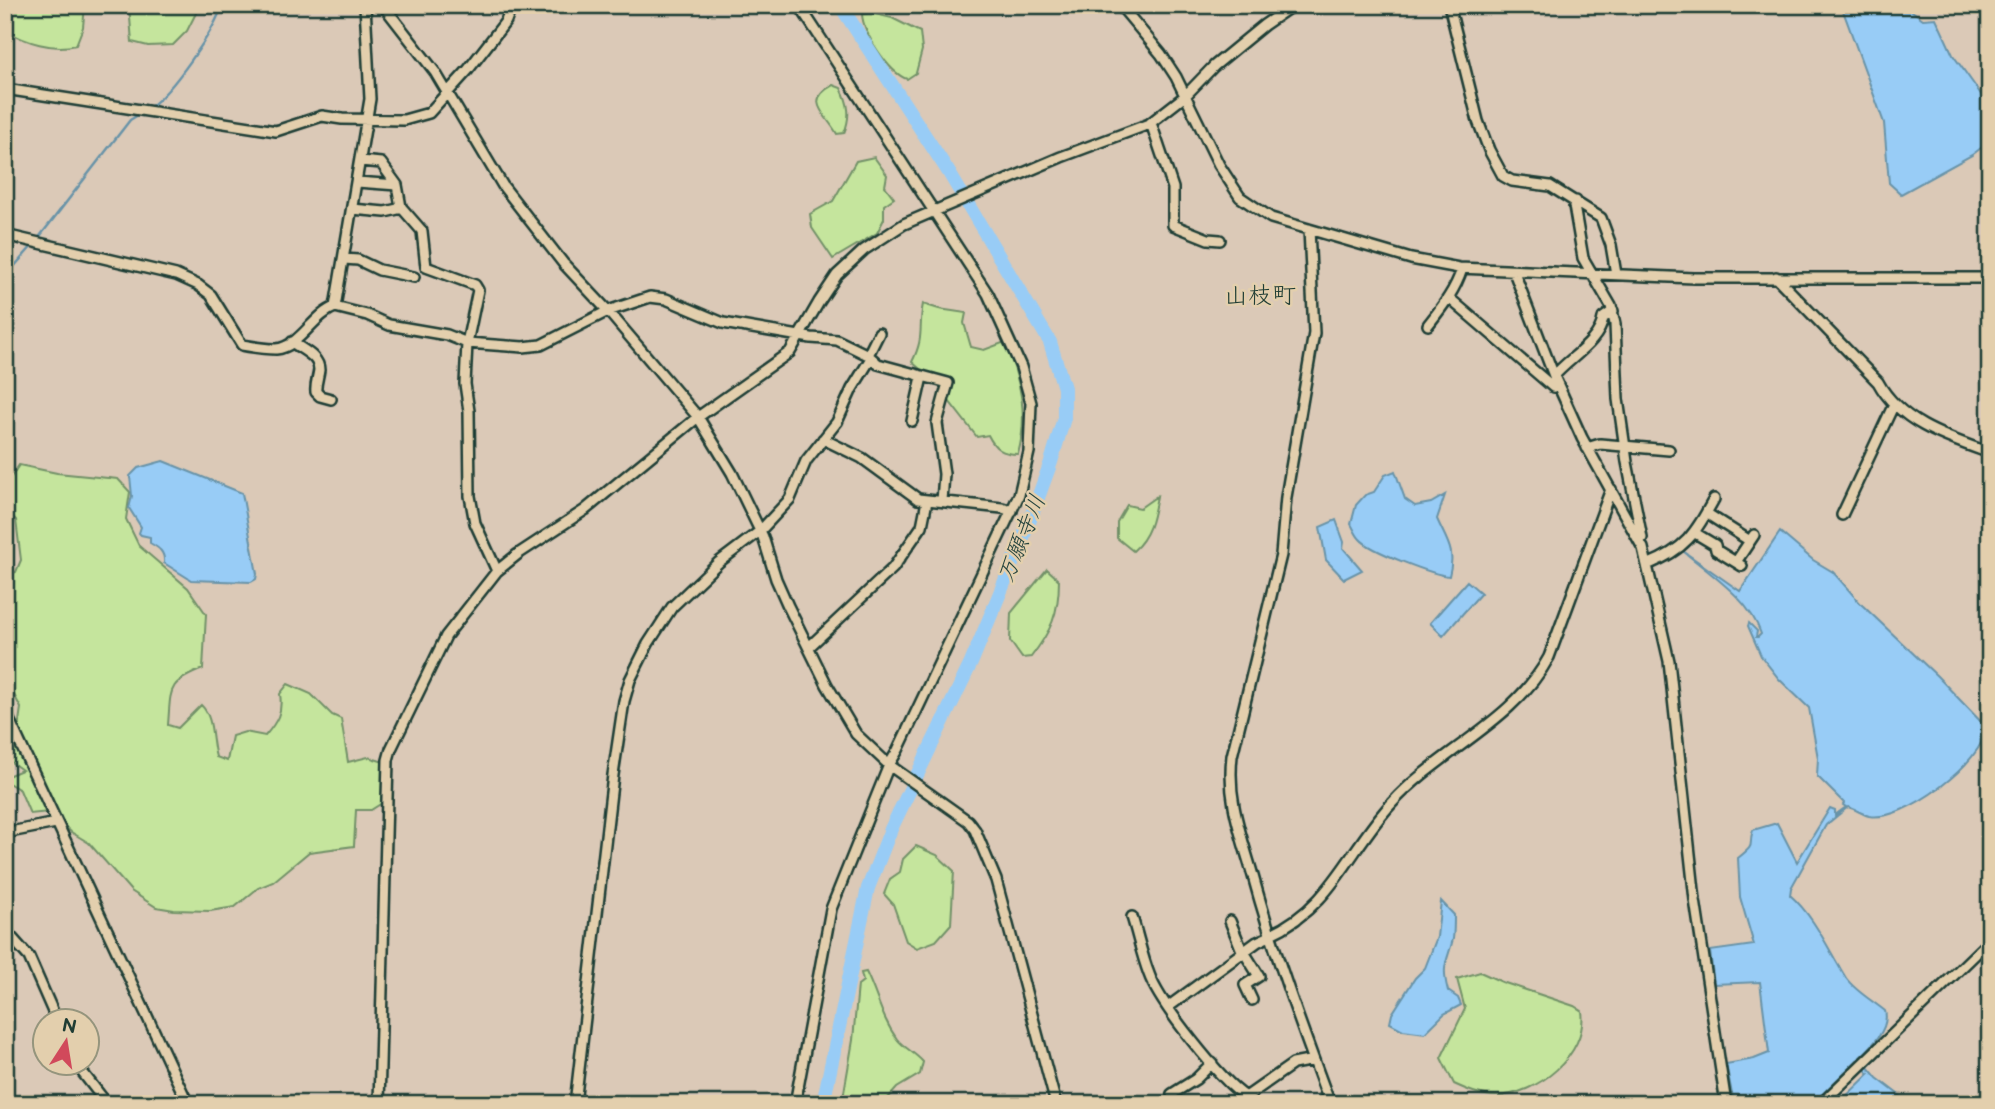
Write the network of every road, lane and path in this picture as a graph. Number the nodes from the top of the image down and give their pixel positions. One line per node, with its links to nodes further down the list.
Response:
1 (365, 5): 11 (street)
2 (383, 5): 9 (street)
3 (512, 5): 9 (street)
4 (799, 5): 19 (street)
5 (1120, 5): 10 (street)
6 (1293, 5): 10 (street)
7 (1449, 5): 16 (street)
8 (5, 89): 11 (street)
9 (447, 92): 11 (street); 33 (street)
10 (1185, 96): 12 (street); 20 (street)
11 (366, 120): 13 (street)
12 (1151, 123): 19 (street); 22 (street)
13 (361, 161): 14 (street); 15 (street)
14 (357, 182): 15 (street); 18 (street)
15 (397, 185): 17 (street)
16 (1576, 201): 26 (street); 27 (street)
17 (402, 208): 18 (street); 39 (street)
18 (352, 209): 23 (street)
19 (935, 212): 37 (street); 56 (street)
20 (1309, 229): 24 (street); 72 (street)
21 (5, 235): 38 (street)
22 (1220, 240)
23 (344, 259): 28 (street); 32 (street)
24 (1462, 268): 25 (street); 31 (street)
25 (1514, 272): 26 (street); 42 (street)
26 (1590, 273): 27 (street); 34 (street)
27 (1616, 274): 29 (street)
28 (414, 277)
29 (1776, 277): 30 (street); 44 (street)
30 (1990, 278)
31 (1449, 298): 35 (street); 42 (street)
32 (335, 307): 38 (street); 39 (street)
33 (608, 311): 37 (street); 39 (street); 45 (street)
34 (1612, 311): 42 (street); 48 (street)
35 (1428, 325)
36 (879, 334): 40 (street)
37 (800, 335): 40 (street); 45 (street)
38 (292, 342): 43 (street)
39 (467, 343): 63 (street)
40 (870, 357): 41 (street); 47 (street)
41 (922, 377): 46 (street); 55 (street)
42 (1556, 380): 49 (street)
43 (331, 399)
44 (1894, 404): 51 (street); 58 (street)
45 (698, 417): 59 (street); 63 (street)
46 (912, 421)
47 (823, 439): 54 (street); 59 (street)
48 (1625, 446): 49 (street); 50 (street); 61 (street)
49 (1587, 448): 52 (street)
50 (1669, 450)
51 (1990, 453)
52 (1611, 489): 61 (street); 72 (street)
53 (1714, 499): 57 (street)
54 (928, 501): 55 (street); 64 (street)
55 (942, 501): 56 (street)
56 (1012, 511): 66 (street)
57 (1706, 513): 60 (street); 60 (street)
58 (1842, 515)
59 (760, 531): 64 (street); 84 (street)
60 (1695, 533): 62 (street)
61 (1639, 541): 62 (street)
62 (1647, 565): 89 (street)
63 (497, 571): 83 (street)
64 (809, 647): 66 (street)
65 (5, 711): 67 (street)
66 (891, 766): 85 (street); 86 (street)
67 (56, 823): 68 (street); 82 (street)
68 (5, 833)
69 (1132, 917): 77 (street)
70 (1230, 921): 74 (street)
71 (5, 930): 76 (street)
72 (1269, 936): 74 (street); 78 (street)
73 (1990, 940): 90 (street)
74 (1244, 952): 75 (street); 77 (street)
75 (1252, 1000)
76 (51, 1007)
77 (1168, 1007): 79 (street)
78 (1314, 1060): 79 (street); 88 (street)
79 (1212, 1063): 87 (street)
80 (87, 1078): 81 (street)
81 (107, 1104)
82 (188, 1104)
83 (379, 1104)
84 (575, 1104)
85 (795, 1104)
86 (1056, 1104)
87 (1175, 1104)
88 (1330, 1104)
89 (1726, 1104)
90 (1821, 1104)

